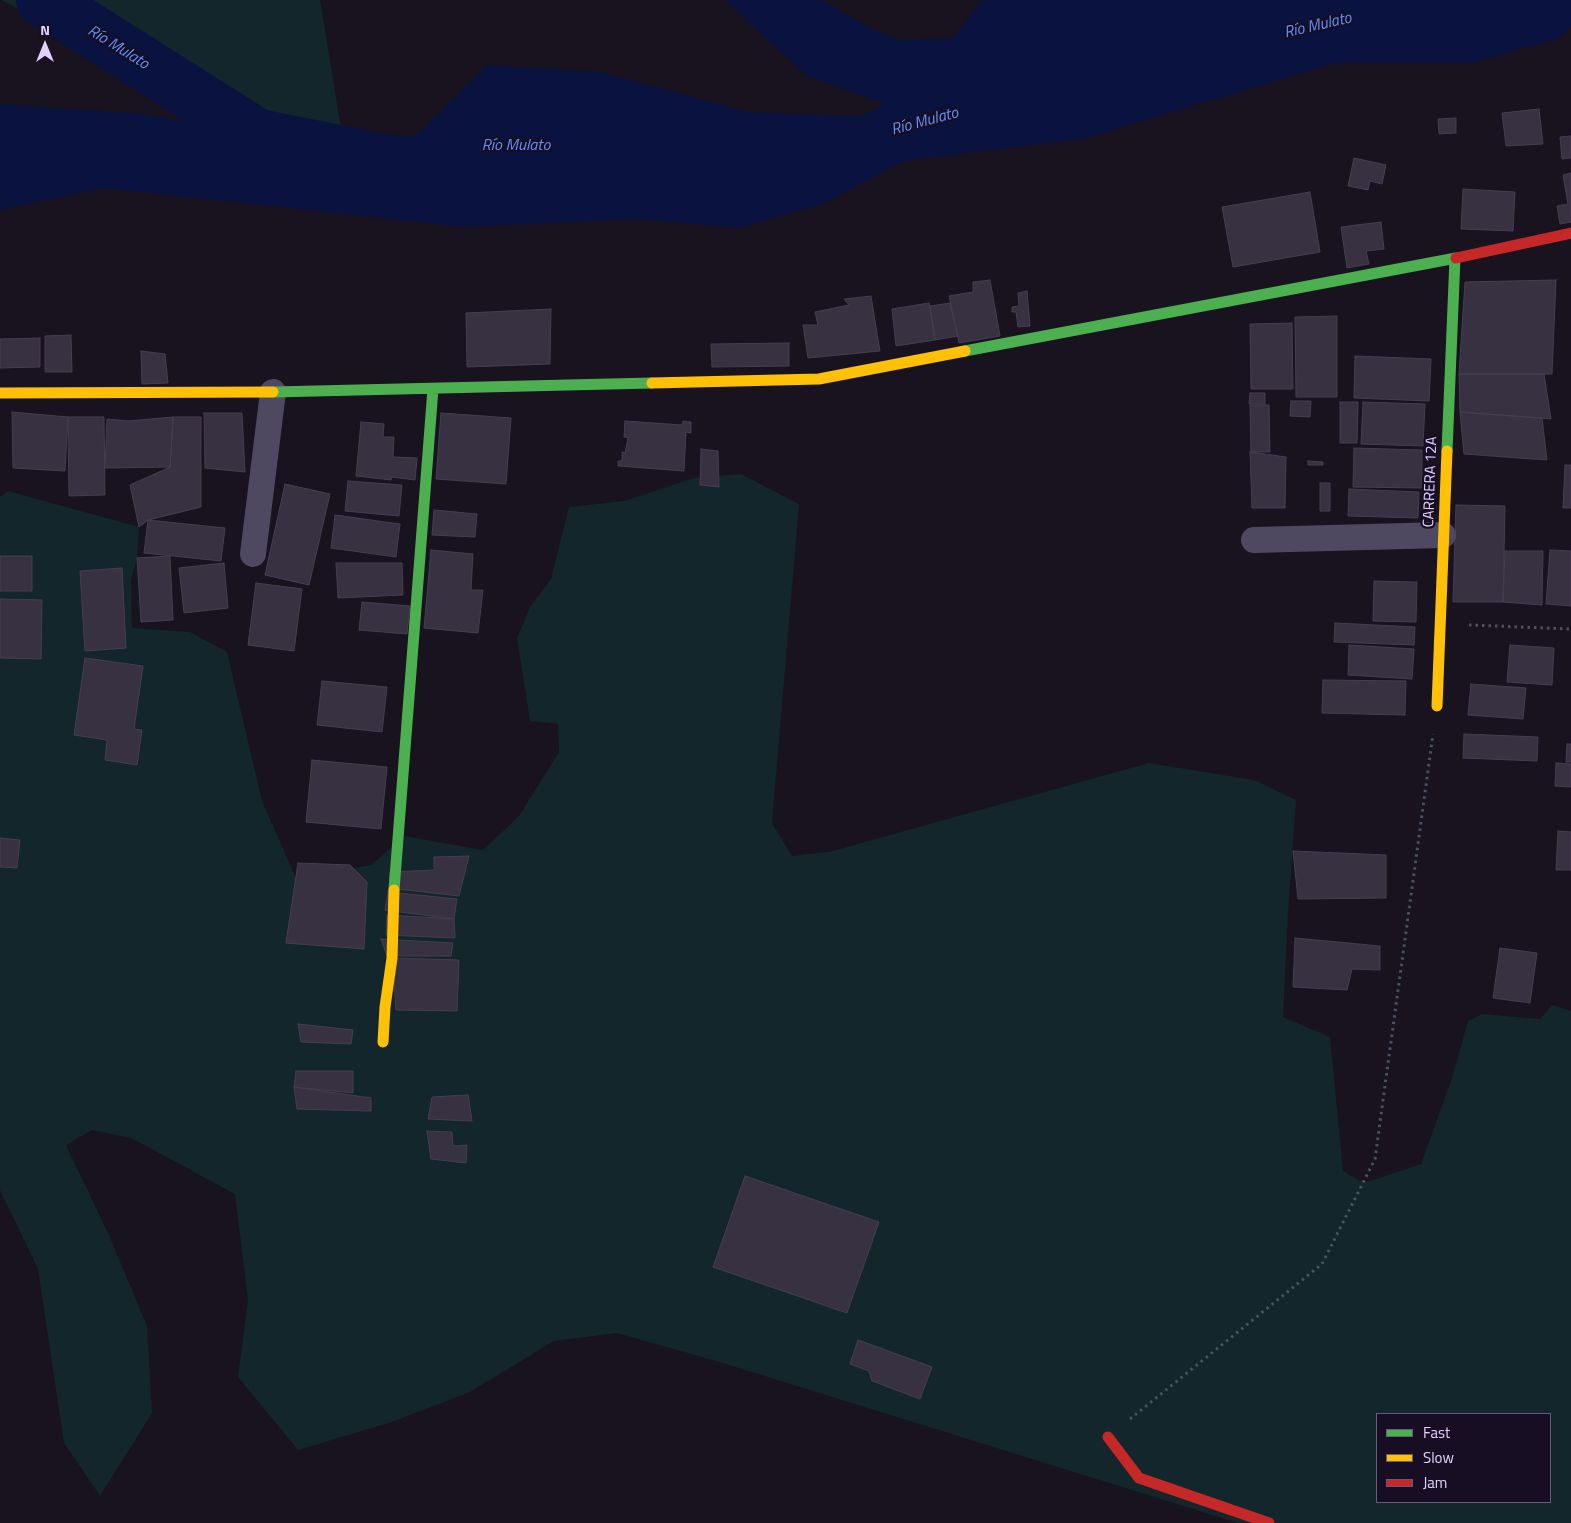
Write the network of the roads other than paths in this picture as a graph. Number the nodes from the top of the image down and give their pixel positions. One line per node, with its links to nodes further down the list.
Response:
1 (1571, 233): 2 (street)
2 (1455, 258): 3 (street); 6 (street, CARRERA 12A)
3 (433, 389): 4 (street); 10 (street)
4 (272, 392): 5 (street); 8 (street)
5 (0, 393)
6 (1444, 535): 7 (street); 9 (street, CARRERA 12A)
7 (1254, 540)
8 (253, 554)
9 (1436, 706)
10 (383, 1042)
11 (1108, 1437): 12 (street)
12 (1269, 1523)

